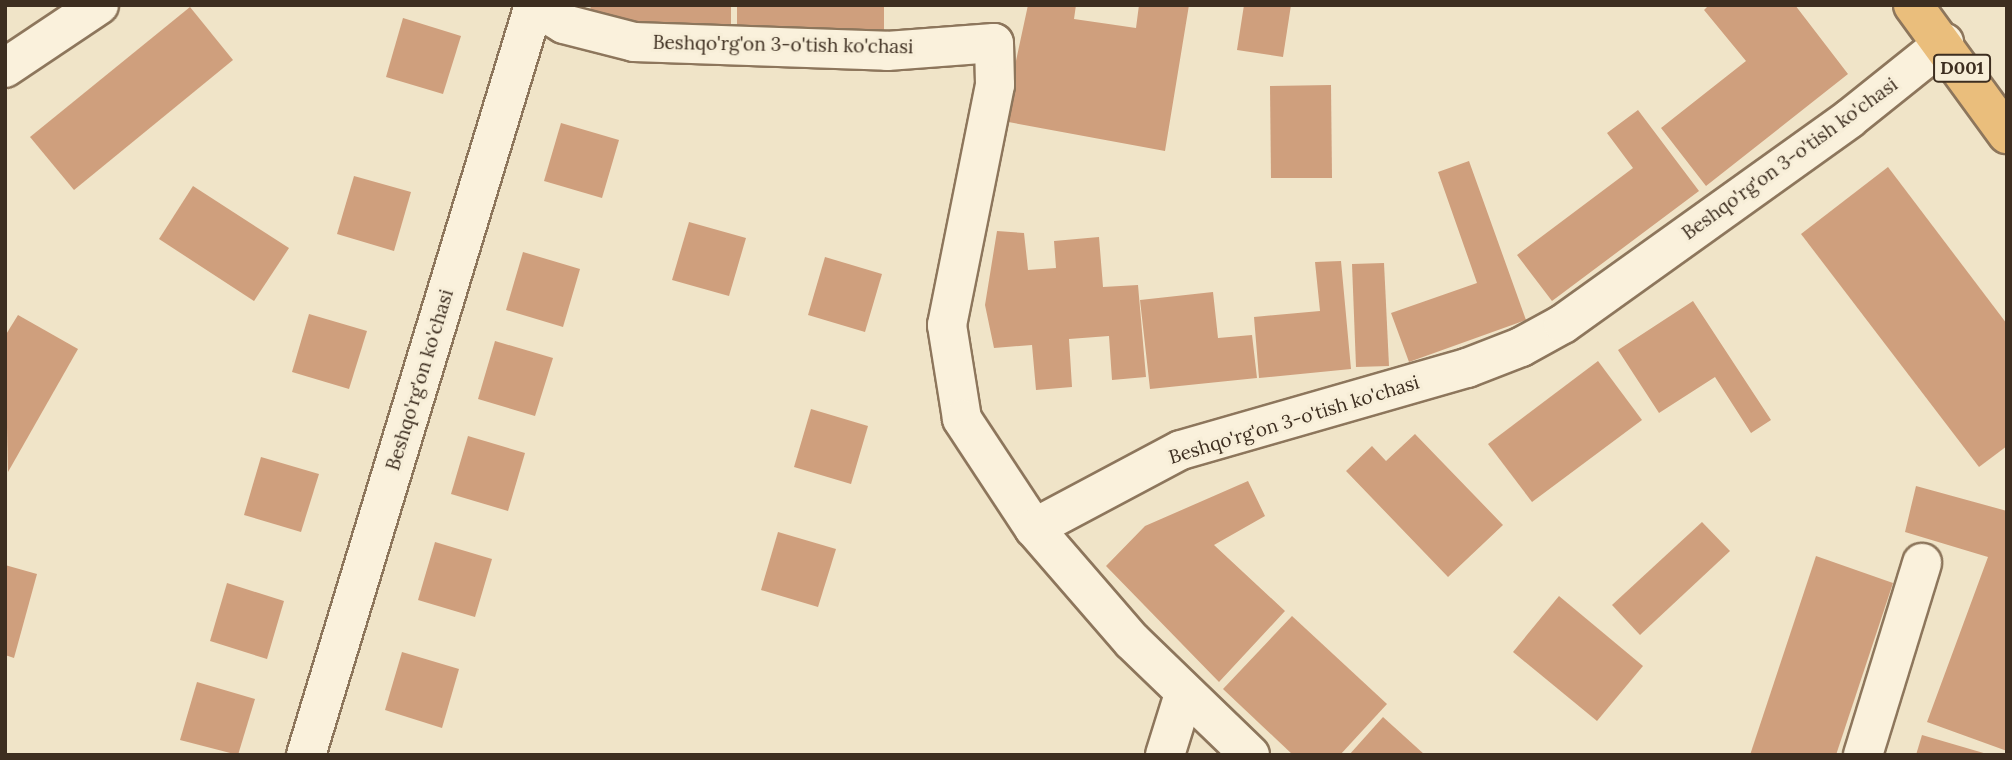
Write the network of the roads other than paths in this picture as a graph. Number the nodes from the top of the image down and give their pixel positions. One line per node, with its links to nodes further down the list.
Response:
1 (99, 5): 5 (street)
2 (1913, 5): 4 (highway, D001)
3 (534, 6): 7 (street, Beshqo'rg'on 3-o'tish ko'chasi); 10 (street, Beshqo'rg'on ko'chasi)
4 (1944, 43): 6 (highway, D001); 7 (street, Beshqo'rg'on 3-o'tish ko'chasi)
5 (5, 68)
6 (2007, 134)
7 (1034, 528): 9 (street)
8 (1922, 563): 13 (street)
9 (1184, 694): 11 (street); 12 (street)
10 (306, 755)
11 (1166, 755)
12 (1250, 755)
13 (1863, 755)

